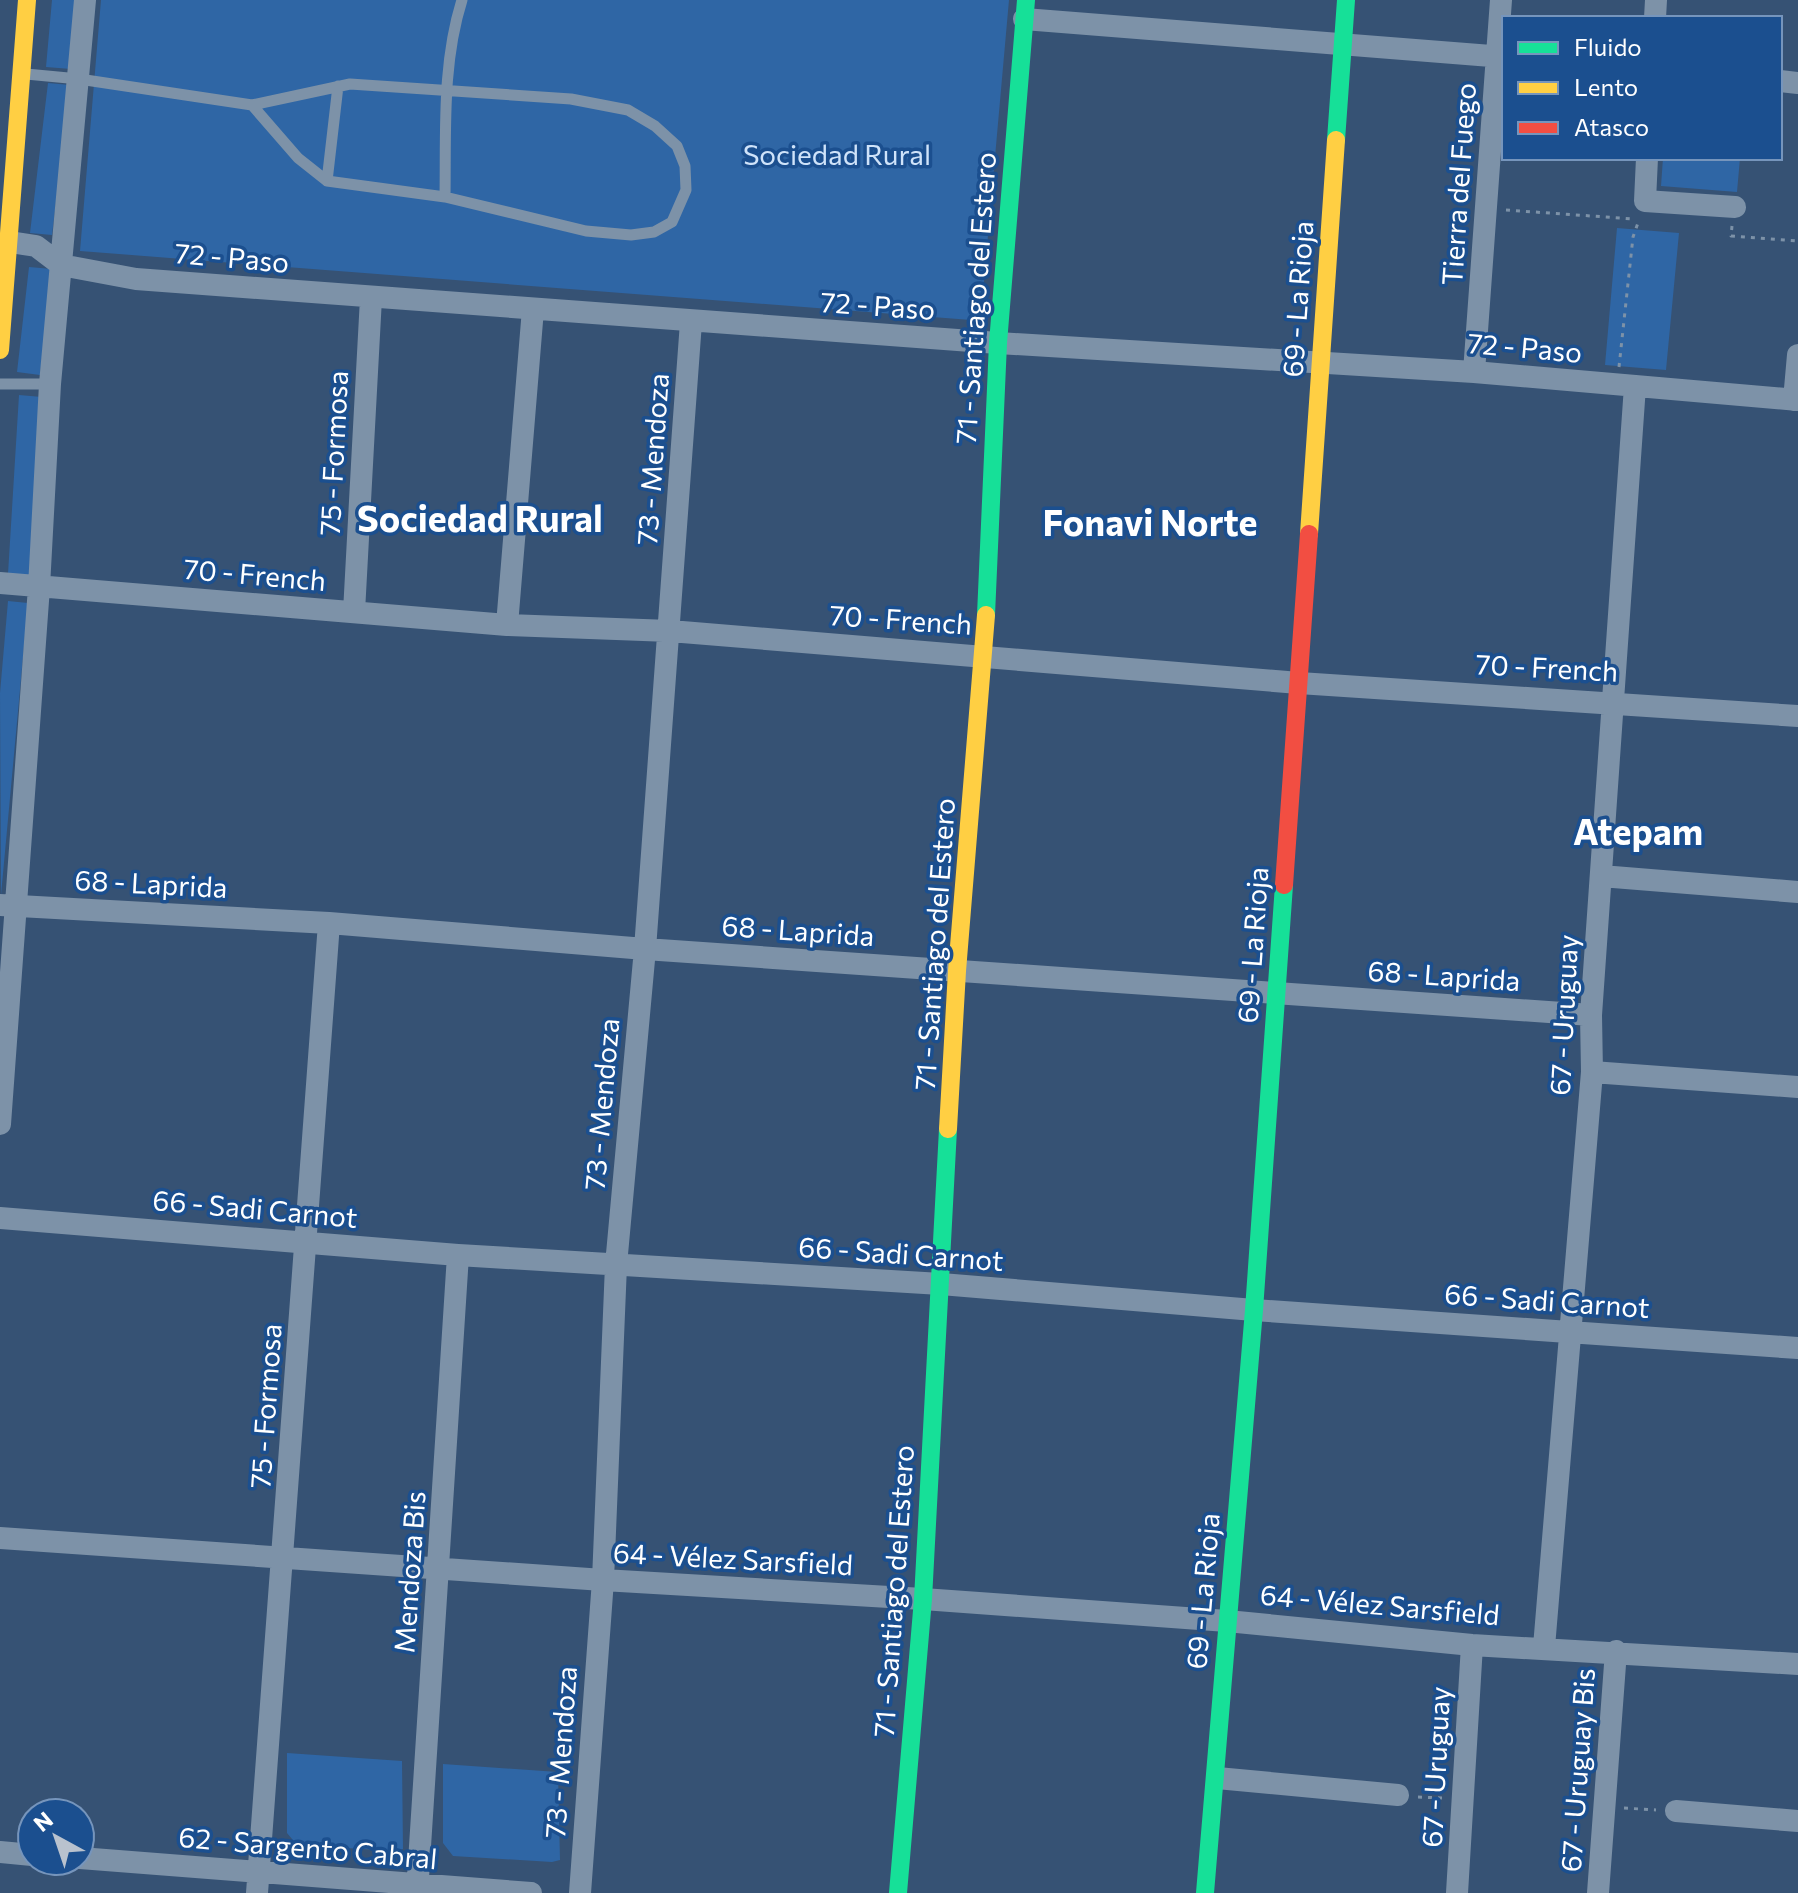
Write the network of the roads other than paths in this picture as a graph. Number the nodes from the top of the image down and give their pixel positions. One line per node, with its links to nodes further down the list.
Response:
1 (27, 0): 9 (main road)
2 (85, 0): 10 (street)
3 (462, 0): 12 (lane)
4 (1346, 0): 7 (main road, 69 - La Rioja)
5 (1501, 0): 8 (street, Tierra del Fuego)
6 (1025, 10): 7 (street); 24 (main road, 71 - Santiago del Estero)
7 (1341, 46): 8 (street); 27 (main road, 69 - La Rioja)
8 (1500, 56): 28 (street, Tierra del Fuego)
9 (21, 74): 10 (lane); 18 (main road)
10 (79, 79): 13 (lane); 20 (street)
11 (338, 86): 12 (lane); 13 (lane); 15 (lane)
12 (446, 89): 16 (lane); 16 (lane)
13 (252, 105): 15 (lane)
14 (1647, 160): 17 (street)
15 (327, 181): 16 (lane)
16 (445, 197)
17 (1735, 207)
18 (6, 211): 19 (main road)
19 (10, 242): 20 (street, 72 - Paso); 25 (main road)
20 (61, 265): 21 (street, 72 - Paso); 30 (street)
21 (371, 298): 22 (street, 72 - Paso); 35 (street, 75 - Formosa)
22 (533, 309): 23 (street, 72 - Paso); 36 (street)
23 (691, 322): 24 (street, 72 - Paso); 37 (street, 73 - Mendoza)
24 (998, 343): 27 (street, 72 - Paso); 38 (main road, 71 - Santiago del Estero)
25 (0, 350)
26 (1798, 355): 32 (street)
27 (1321, 364): 28 (street, 72 - Paso); 39 (main road, 69 - La Rioja)
28 (1474, 372): 31 (street, 72 - Paso)
29 (0, 384): 30 (lane)
30 (50, 384): 34 (street)
31 (1626, 385): 32 (street, 72 - Paso); 40 (street, 67 - Uruguay)
32 (1796, 400)
33 (0, 583): 34 (street, 70 - French)
34 (39, 587): 35 (street, 70 - French); 44 (street)
35 (354, 612): 36 (street, 70 - French)
36 (507, 625): 37 (street, 70 - French)
37 (670, 631): 38 (street, 70 - French); 46 (street, 73 - Mendoza)
38 (984, 656): 39 (street, 70 - French); 47 (main road, 71 - Santiago del Estero)
39 (1299, 683): 40 (street, 70 - French); 48 (main road, 69 - La Rioja)
40 (1614, 701): 41 (street, 70 - French); 42 (street, 67 - Uruguay)
41 (1798, 716)
42 (1601, 876): 43 (street); 49 (street, 67 - Uruguay)
43 (1798, 892)
44 (7, 905): 45 (street, 68 - Laprida); 52 (street)
45 (329, 923): 46 (street, 68 - Laprida); 54 (street, 75 - Formosa)
46 (645, 949): 47 (street, 68 - Laprida); 56 (street, 73 - Mendoza)
47 (957, 971): 48 (street, 68 - Laprida); 57 (main road, 71 - Santiago del Estero)
48 (1276, 994): 49 (street, 68 - Laprida); 58 (main road, 69 - La Rioja)
49 (1591, 1015): 50 (street, 67 - Uruguay)
50 (1592, 1072): 51 (street); 59 (street, 67 - Uruguay)
51 (1798, 1087)
52 (0, 1124)
53 (0, 1218): 54 (street, 66 - Sadi Carnot)
54 (306, 1241): 55 (street, 66 - Sadi Carnot); 62 (street, 75 - Formosa)
55 (458, 1255): 56 (street, 66 - Sadi Carnot); 63 (street, Mendoza Bis)
56 (616, 1265): 57 (street, 66 - Sadi Carnot); 64 (street, 73 - Mendoza)
57 (941, 1284): 58 (street, 66 - Sadi Carnot); 65 (main road, 71 - Santiago del Estero)
58 (1254, 1310): 59 (street, 66 - Sadi Carnot); 66 (main road, 69 - La Rioja)
59 (1570, 1332): 60 (street, 66 - Sadi Carnot); 68 (street, 67 - Uruguay)
60 (1798, 1348)
61 (0, 1538): 62 (street, 64 - Vélez Sarsfield)
62 (284, 1558): 63 (street, 64 - Vélez Sarsfield); 76 (street, 75 - Formosa)
63 (439, 1567): 64 (street, 64 - Vélez Sarsfield); 77 (street, Mendoza Bis)
64 (603, 1580): 65 (street, 64 - Vélez Sarsfield); 79 (street, 73 - Mendoza)
65 (923, 1599): 66 (street, 64 - Vélez Sarsfield); 80 (main road, 71 - Santiago del Estero)
66 (1227, 1621): 67 (street, 64 - Vélez Sarsfield); 71 (main road, 69 - La Rioja)
67 (1472, 1645): 68 (street, 64 - Vélez Sarsfield); 82 (street, 67 - Uruguay)
68 (1544, 1647): 69 (street, 64 - Vélez Sarsfield)
69 (1616, 1651): 70 (street, 64 - Vélez Sarsfield); 83 (street, 67 - Uruguay Bis)
70 (1798, 1664)
71 (1217, 1778): 72 (street); 81 (main road, 69 - La Rioja)
72 (1398, 1795)
73 (1676, 1811): 74 (street)
74 (1798, 1821)
75 (96, 1860): 76 (street, 62 - Sargento Cabral)
76 (257, 1883): 77 (street, 62 - Sargento Cabral)
77 (417, 1890): 78 (street, 62 - Sargento Cabral)
78 (531, 1893)
79 (580, 1893)
80 (898, 1893)
81 (1205, 1893)
82 (1457, 1893)
83 (1598, 1893)

